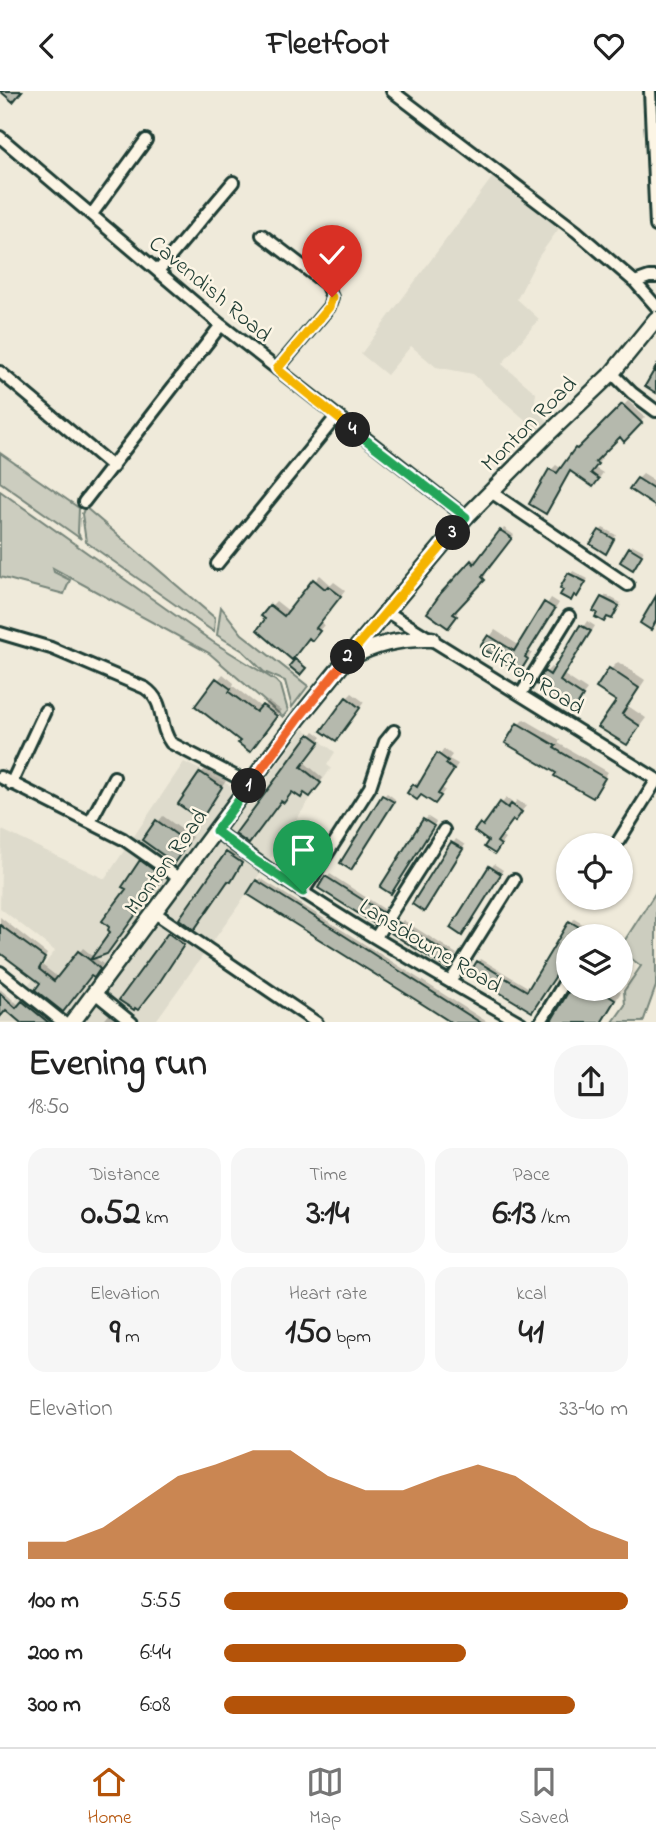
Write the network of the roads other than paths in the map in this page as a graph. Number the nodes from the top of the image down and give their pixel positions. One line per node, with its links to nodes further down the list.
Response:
1 (392, 91): 11 (street)
2 (652, 94): 7 (street)
3 (0, 137): 6 (street, Cavendish Road)
4 (146, 140): 6 (street)
5 (233, 182): 9 (street)
6 (92, 214): 9 (street, Cavendish Road)
7 (656, 226)
8 (262, 235): 15 (street)
9 (158, 271): 14 (street, Cavendish Road)
10 (656, 277): 11 (street)
11 (635, 282): 12 (street)
12 (656, 306)
13 (656, 320): 17 (main road, Monton Road)
14 (221, 325): 15 (street, Cavendish Road); 20 (street)
15 (277, 369): 19 (street, Cavendish Road)
16 (0, 372): 20 (street)
17 (612, 373): 18 (street); 21 (main road, Monton Road)
18 (656, 411)
19 (336, 417): 23 (street, Cavendish Road); 24 (street)
20 (113, 467): 22 (street)
21 (491, 492): 23 (main road, Monton Road); 25 (street)
22 (84, 502)
23 (466, 517): 26 (main road, Monton Road)
24 (214, 549)
25 (628, 585)
26 (387, 612): 29 (street, Clifton Road); 30 (main road, Monton Road)
27 (569, 616): 31 (street)
28 (0, 633): 38 (street)
29 (432, 639): 30 (main road); 31 (street, Clifton Road)
30 (346, 660): 38 (main road, Monton Road)
31 (521, 694): 36 (street, Clifton Road)
32 (45, 711): 37 (street)
33 (394, 731): 45 (street)
34 (0, 777): 37 (street)
35 (114, 777): 39 (street)
36 (656, 780): 42 (street)
37 (11, 783): 39 (street)
38 (250, 785): 41 (main road, Monton Road)
39 (90, 822): 43 (street)
40 (444, 830): 47 (street)
41 (216, 831): 43 (main road, Monton Road); 45 (street, Lansdowne Road)
42 (623, 833)
43 (180, 879): 46 (main road, Monton Road)
44 (514, 880): 49 (street)
45 (303, 892): 47 (street, Lansdowne Road)
46 (155, 913): 50 (main road, Monton Road); 55 (street)
47 (376, 937): 49 (street, Lansdowne Road)
48 (0, 972): 52 (street)
49 (450, 982): 56 (street, Lansdowne Road)
50 (95, 993): 53 (main road, Monton Road); 54 (street)
51 (556, 997): 57 (street)
52 (63, 1022)
53 (73, 1022)
54 (131, 1022)
55 (316, 1022)
56 (519, 1022)
57 (541, 1022)

